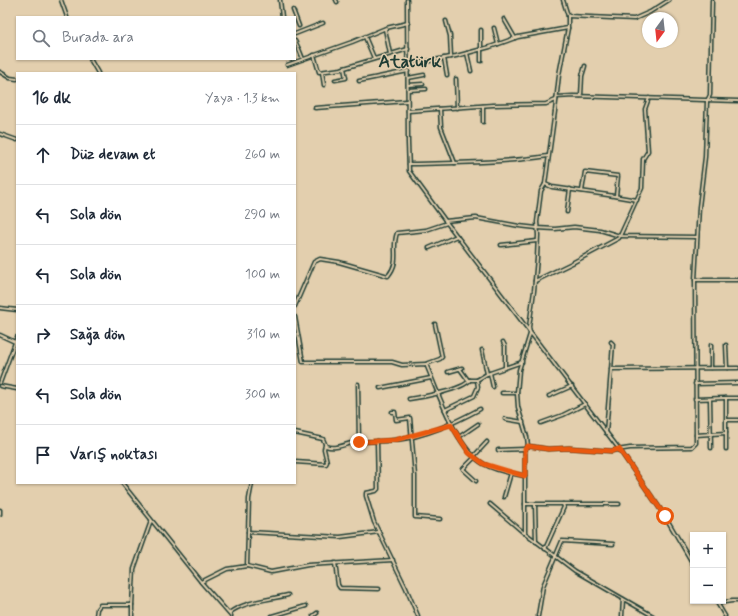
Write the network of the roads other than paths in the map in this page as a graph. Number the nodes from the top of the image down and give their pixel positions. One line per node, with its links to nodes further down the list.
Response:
1 (61, 0): 8 (street)
2 (280, 0): 9 (street)
3 (407, 0): 16 (street)
4 (563, 0): 11 (street)
5 (669, 0): 11 (street)
6 (712, 0): 64 (street)
7 (293, 10): 10 (street)
8 (67, 16)
9 (282, 16)
10 (295, 16)
11 (568, 16): 19 (street)
12 (504, 19): 24 (street)
13 (296, 21): 17 (street)
14 (446, 22): 32 (street)
15 (323, 23): 22 (street)
16 (408, 23): 20 (street); 27 (street)
17 (299, 26)
18 (494, 28): 26 (street)
19 (568, 28): 24 (street); 60 (street)
20 (385, 29): 23 (street); 30 (street)
21 (481, 30): 28 (street)
22 (296, 34)
23 (365, 37): 31 (street); 33 (street)
24 (515, 38): 26 (street)
25 (296, 43): 35 (street)
26 (498, 44): 28 (street)
27 (408, 49): 30 (street); 39 (street)
28 (482, 49): 29 (street); 37 (street)
29 (468, 53): 32 (street); 43 (street)
30 (390, 54): 33 (street)
31 (314, 55): 35 (street); 46 (street)
32 (451, 57): 34 (street)
33 (374, 58): 41 (street)
34 (444, 58): 39 (street); 48 (street)
35 (302, 59): 38 (street)
36 (91, 60): 45 (street)
37 (481, 61)
38 (287, 65)
39 (408, 65): 42 (street)
40 (585, 66): 59 (street)
41 (344, 68): 46 (street); 52 (street)
42 (408, 71): 49 (street); 53 (street)
43 (471, 71)
44 (0, 72): 50 (street)
45 (97, 72)
46 (322, 72): 55 (street)
47 (424, 75): 49 (street)
48 (447, 75)
49 (408, 78): 56 (street)
50 (16, 79)
51 (456, 79): 68 (street)
52 (335, 80)
53 (359, 80)
54 (423, 84): 56 (street)
55 (324, 85)
56 (408, 85): 58 (street)
57 (426, 89): 58 (street)
58 (408, 90): 63 (street)
59 (581, 96): 60 (street); 61 (street)
60 (556, 97): 62 (street)
61 (648, 98): 64 (street); 81 (street)
62 (556, 100): 66 (street); 74 (street)
63 (408, 101): 67 (street); 70 (street)
64 (707, 101): 65 (street); 87 (street)
65 (738, 101)
66 (483, 106): 68 (street); 71 (street)
67 (315, 108)
68 (458, 108): 69 (street)
69 (440, 109): 70 (street); 75 (street)
70 (408, 111): 76 (street)
71 (483, 122)
72 (0, 134): 73 (street)
73 (16, 140)
74 (548, 156): 75 (street); 77 (street)
75 (454, 163): 76 (street)
76 (409, 164): 83 (street)
77 (545, 184): 78 (street); 84 (street)
78 (570, 189): 79 (street); 82 (street)
79 (582, 191): 80 (street); 80 (street)
80 (616, 196): 81 (street)
81 (637, 200): 86 (street)
82 (567, 212)
83 (446, 222): 84 (street); 85 (street); 94 (street)
84 (537, 228): 86 (street); 88 (street)
85 (457, 236): 90 (street); 99 (street)
86 (620, 236): 87 (street); 93 (street)
87 (697, 237): 91 (street)
88 (537, 242): 89 (street); 93 (street)
89 (501, 245)
90 (429, 248)
91 (695, 280): 92 (street); 111 (street)
92 (738, 280)
93 (535, 281): 99 (street)
94 (296, 304)
95 (0, 308): 96 (street)
96 (16, 310)
97 (296, 323): 108 (street)
98 (434, 324): 108 (street)
99 (530, 332): 107 (street); 126 (street)
100 (0, 335): 101 (street)
101 (15, 342): 116 (street)
102 (503, 342): 110 (street)
103 (610, 342): 115 (street)
104 (711, 345): 112 (street)
105 (726, 345): 113 (street)
106 (482, 350): 118 (street)
107 (522, 362): 110 (street); 131 (street)
108 (426, 364): 119 (street)
109 (0, 368): 116 (street)
110 (505, 368): 118 (street)
111 (695, 368): 112 (street); 115 (street); 125 (street)
112 (711, 368): 113 (street)
113 (726, 368): 114 (street)
114 (738, 368)
115 (611, 369): 151 (street)
116 (5, 370): 123 (street)
117 (448, 372): 120 (street)
118 (488, 373): 121 (street); 128 (street)
119 (431, 378): 127 (street); 132 (street)
120 (470, 380): 121 (street); 132 (street)
121 (477, 380): 141 (street)
122 (738, 383): 125 (street)
123 (0, 384): 129 (street)
124 (358, 384): 158 (street)
125 (695, 384): 136 (street)
126 (572, 386): 133 (street); 139 (street)
127 (380, 388)
128 (493, 388)
129 (16, 389)
130 (502, 393): 131 (street)
131 (517, 393): 146 (street)
132 (438, 394): 138 (street); 141 (street)
133 (549, 396)
134 (726, 398): 135 (street); 137 (street); 144 (street)
135 (738, 398)
136 (695, 399): 137 (street); 153 (street)
137 (710, 399): 154 (street)
138 (409, 400)
139 (585, 404): 147 (street); 151 (street)
140 (480, 409): 149 (street)
141 (445, 410): 149 (street)
142 (392, 412): 155 (street)
143 (505, 419): 146 (street)
144 (726, 420): 145 (street); 152 (street)
145 (738, 420)
146 (523, 422): 161 (street)
147 (541, 423)
148 (478, 424): 156 (street)
149 (451, 425): 155 (street); 156 (street)
150 (296, 433): 160 (street)
151 (606, 433): 164 (street)
152 (726, 433): 154 (street); 165 (street)
153 (696, 435): 154 (street); 164 (street)
154 (711, 435): 162 (street)
155 (411, 437): 157 (street); 182 (street)
156 (459, 437): 167 (street)
157 (377, 441): 158 (street); 185 (street)
158 (359, 442): 160 (street)
159 (487, 442): 167 (street)
160 (325, 445): 168 (street)
161 (528, 446): 163 (street); 164 (street)
162 (711, 448)
163 (525, 449): 166 (street); 170 (street)
164 (619, 449): 191 (street)
165 (726, 449)
166 (498, 450)
167 (474, 457): 169 (street); 171 (street)
168 (296, 462)
169 (511, 473): 170 (street); 174 (street)
170 (525, 476): 176 (street)
171 (476, 481)
172 (123, 484): 183 (street)
173 (252, 484): 184 (street)
174 (504, 497)
175 (490, 504): 186 (street)
176 (525, 504): 177 (street); 186 (street)
177 (535, 504): 178 (street); 187 (street)
178 (563, 504): 179 (street); 189 (street)
179 (619, 504)
180 (0, 510): 181 (street)
181 (0, 514)
182 (440, 519)
183 (151, 521): 195 (street); 202 (street)
184 (248, 532): 185 (street); 194 (street)
185 (379, 532): 192 (street)
186 (524, 533): 187 (street)
187 (536, 542): 189 (street)
188 (613, 544): 190 (street)
189 (545, 549): 190 (street)
190 (555, 557): 198 (street); 212 (street)
191 (690, 559)
192 (393, 560): 193 (street); 211 (street)
193 (335, 563): 194 (street); 196 (street)
194 (247, 566): 195 (street)
195 (201, 582): 204 (street)
196 (379, 589)
197 (288, 595): 204 (street)
198 (623, 599): 213 (street); 214 (street)
199 (726, 601): 200 (street)
200 (738, 601)
201 (718, 604): 215 (street)
202 (132, 605): 206 (street); 207 (street)
203 (306, 606): 209 (street)
204 (228, 613): 208 (street)
205 (317, 613): 210 (street)
206 (96, 616)
207 (132, 616)
208 (231, 616)
209 (272, 616)
210 (313, 616)
211 (418, 616)
212 (538, 616)
213 (622, 616)
214 (653, 616)
215 (725, 616)

